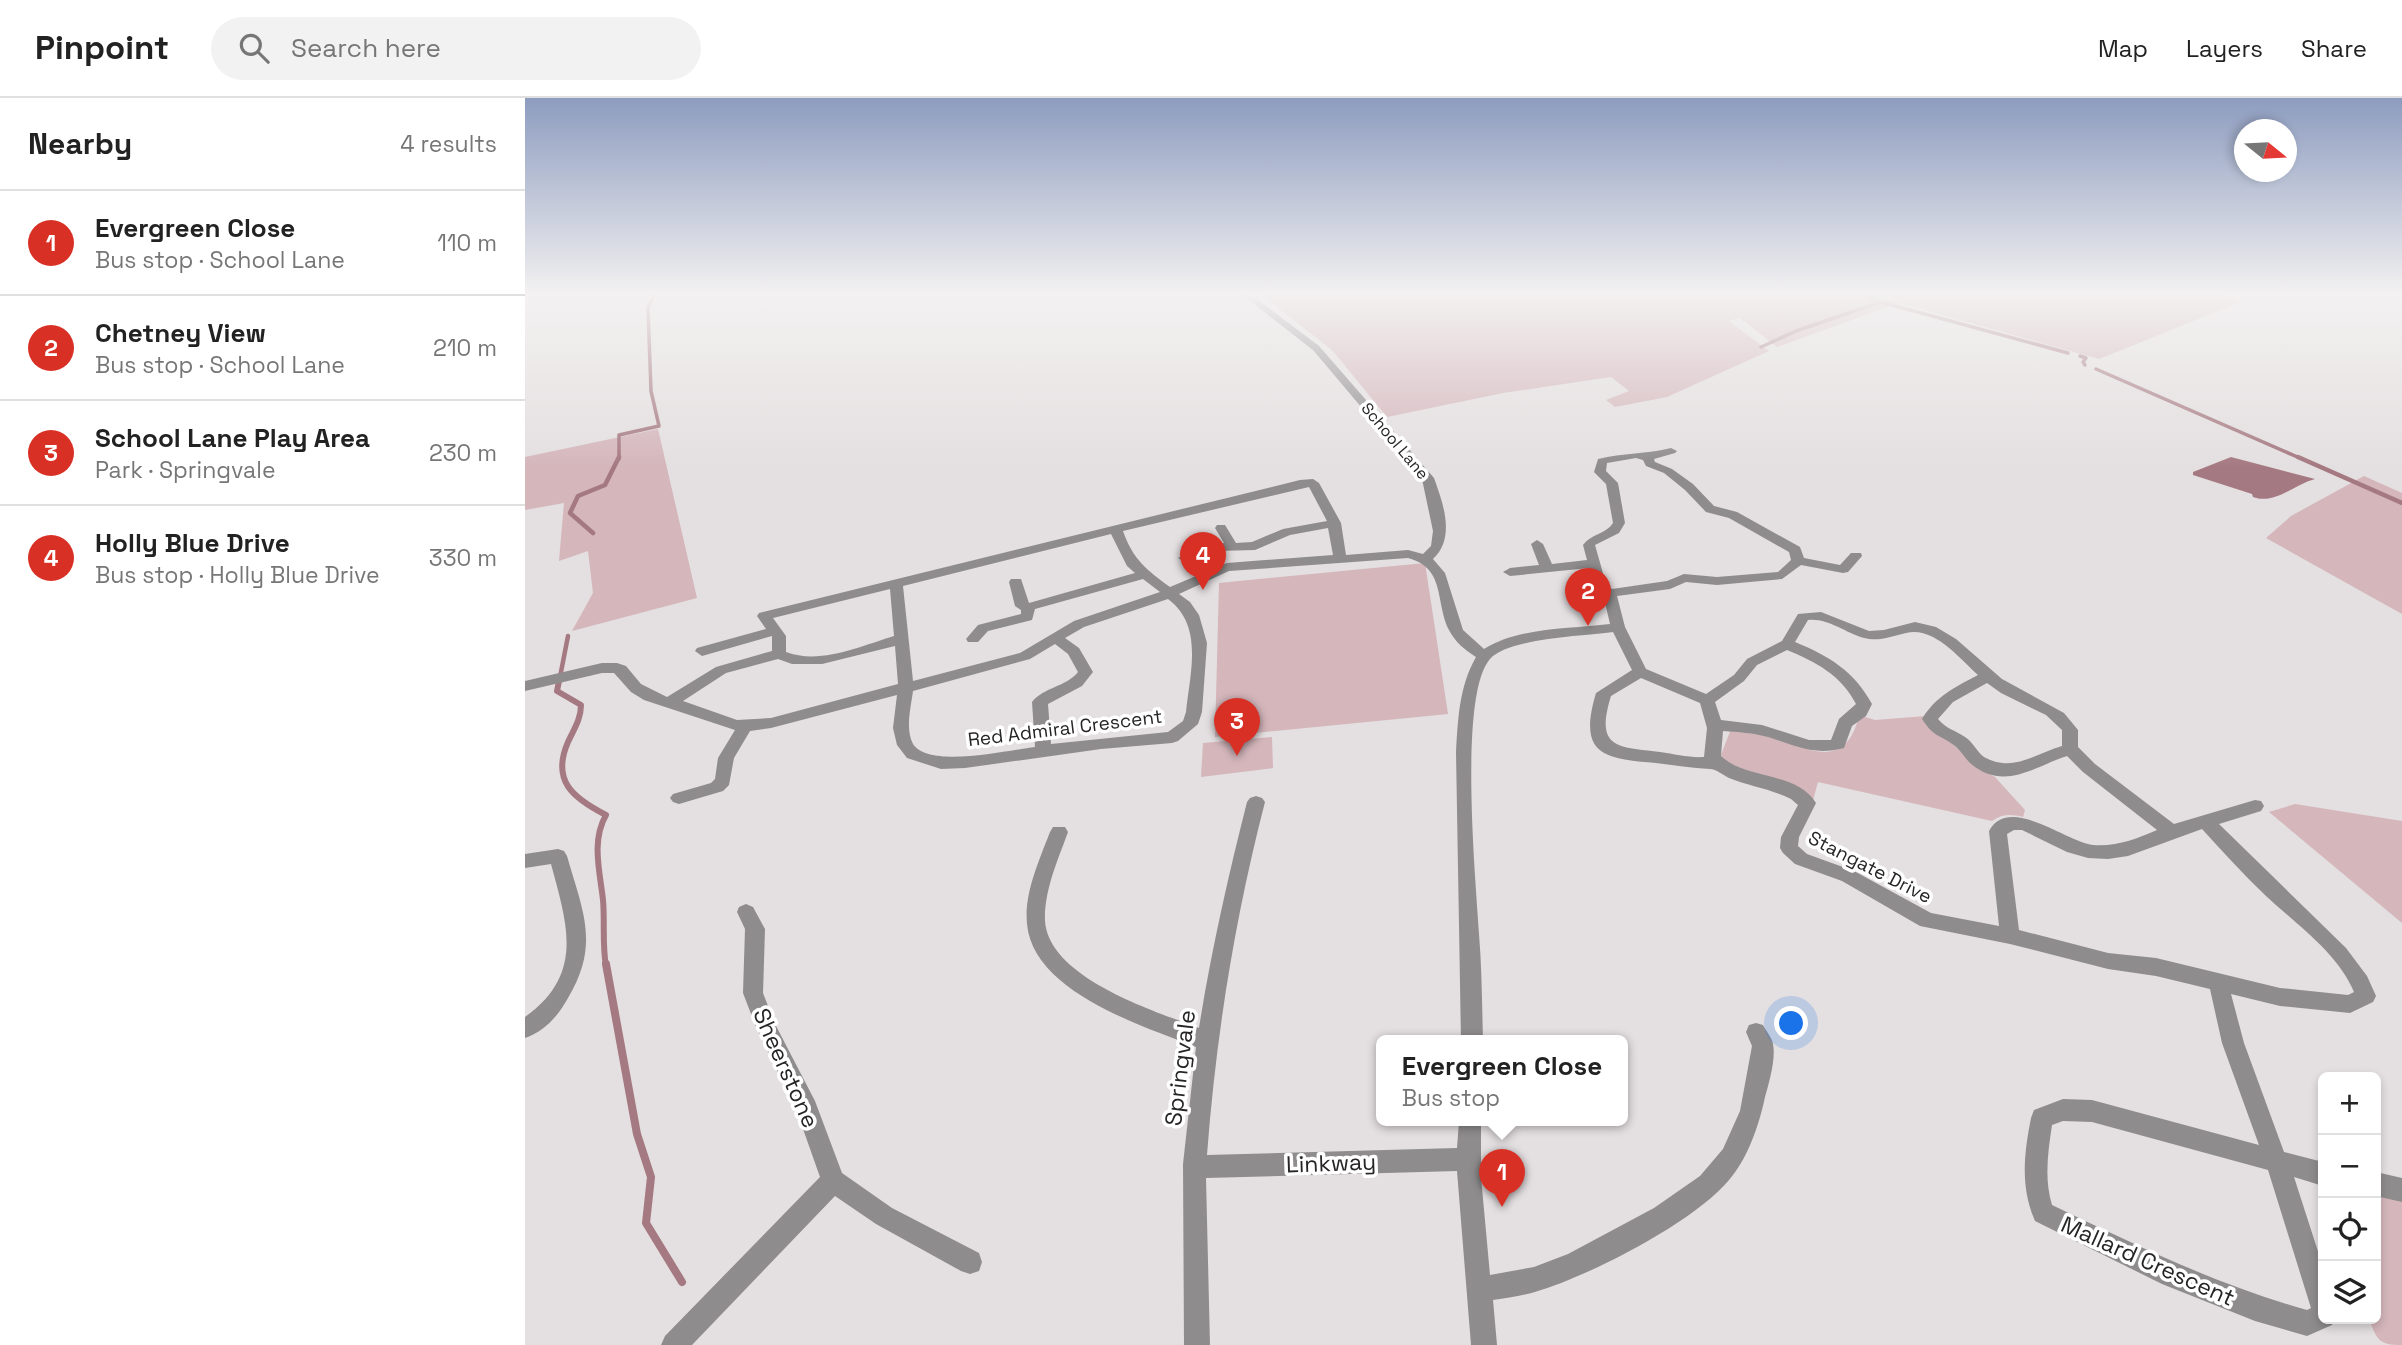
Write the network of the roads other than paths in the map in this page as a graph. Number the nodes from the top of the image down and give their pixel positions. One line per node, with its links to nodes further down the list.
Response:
1 (1319, 351): 11 (street, School Lane)
2 (1671, 451): 3 (street)
3 (1648, 457): 13 (street); 14 (street)
4 (1335, 523): 6 (street); 8 (street); 12 (street)
5 (1221, 528): 8 (street)
6 (1116, 530): 17 (street, Red Admiral Crescent); 19 (street)
7 (1537, 544): 15 (street)
8 (1233, 546): 10 (street)
9 (1856, 556): 13 (street)
10 (1185, 558)
11 (1426, 558): 12 (street); 31 (street)
12 (1340, 560): 20 (street)
13 (1798, 561): 21 (street)
14 (1594, 563): 15 (street); 21 (street)
15 (1546, 566): 16 (street)
16 (1510, 572)
17 (1146, 574): 20 (street, Red Admiral Crescent); 22 (street)
18 (1016, 582): 22 (street)
19 (896, 583): 24 (street); 26 (street, Red Admiral Crescent)
20 (1171, 592): 25 (street); 41 (street, Red Admiral Crescent)
21 (1609, 593): 23 (street)
22 (1029, 607): 27 (street)
23 (1618, 627): 31 (street); 32 (street)
24 (775, 631): 29 (street); 30 (street)
25 (1054, 637): 35 (street); 41 (street)
26 (901, 639): 30 (street); 35 (street, Red Admiral Crescent)
27 (973, 639)
28 (1787, 644): 33 (street); 36 (street); 38 (street)
29 (702, 651)
30 (779, 654): 37 (street)
31 (1484, 656): 55 (street)
32 (1640, 672): 36 (street); 42 (street)
33 (1987, 676): 40 (street); 40 (street)
34 (525, 686): 37 (street)
35 (906, 686): 39 (street); 41 (street, Red Admiral Crescent)
36 (1707, 700): 38 (street)
37 (668, 703): 39 (street)
38 (1717, 725): 42 (street)
39 (745, 726): 43 (street)
40 (2070, 749): 48 (street)
41 (1043, 752)
42 (1715, 762): 51 (street, Stangate Drive)
43 (679, 798)
44 (1256, 802): 56 (street, Springvale)
45 (2255, 806): 46 (street)
46 (2207, 823): 48 (street); 52 (street, Stangate Drive)
47 (1059, 832): 56 (street)
48 (2171, 832): 51 (street)
49 (525, 860): 53 (street)
50 (746, 912): 62 (street, Sheerstone)
51 (2010, 936): 52 (street, Stangate Drive)
52 (2218, 982): 59 (street)
53 (525, 1029)
54 (1756, 1032): 66 (street)
55 (1472, 1035)
56 (1206, 1041): 60 (street, Springvale)
57 (1470, 1126): 58 (street)
58 (1467, 1159): 60 (street, Linkway); 66 (street)
59 (2277, 1160): 61 (street); 67 (street); 68 (street, Mallard Crescent)
60 (1195, 1167): 70 (street, Springvale)
61 (2318, 1172)
62 (833, 1181): 65 (street); 69 (street)
63 (2381, 1185): 64 (street)
64 (2402, 1189)
65 (970, 1262)
66 (1481, 1289): 71 (street)
67 (2318, 1291)
68 (2318, 1318)
69 (674, 1345)
70 (1197, 1345)
71 (1484, 1345)

